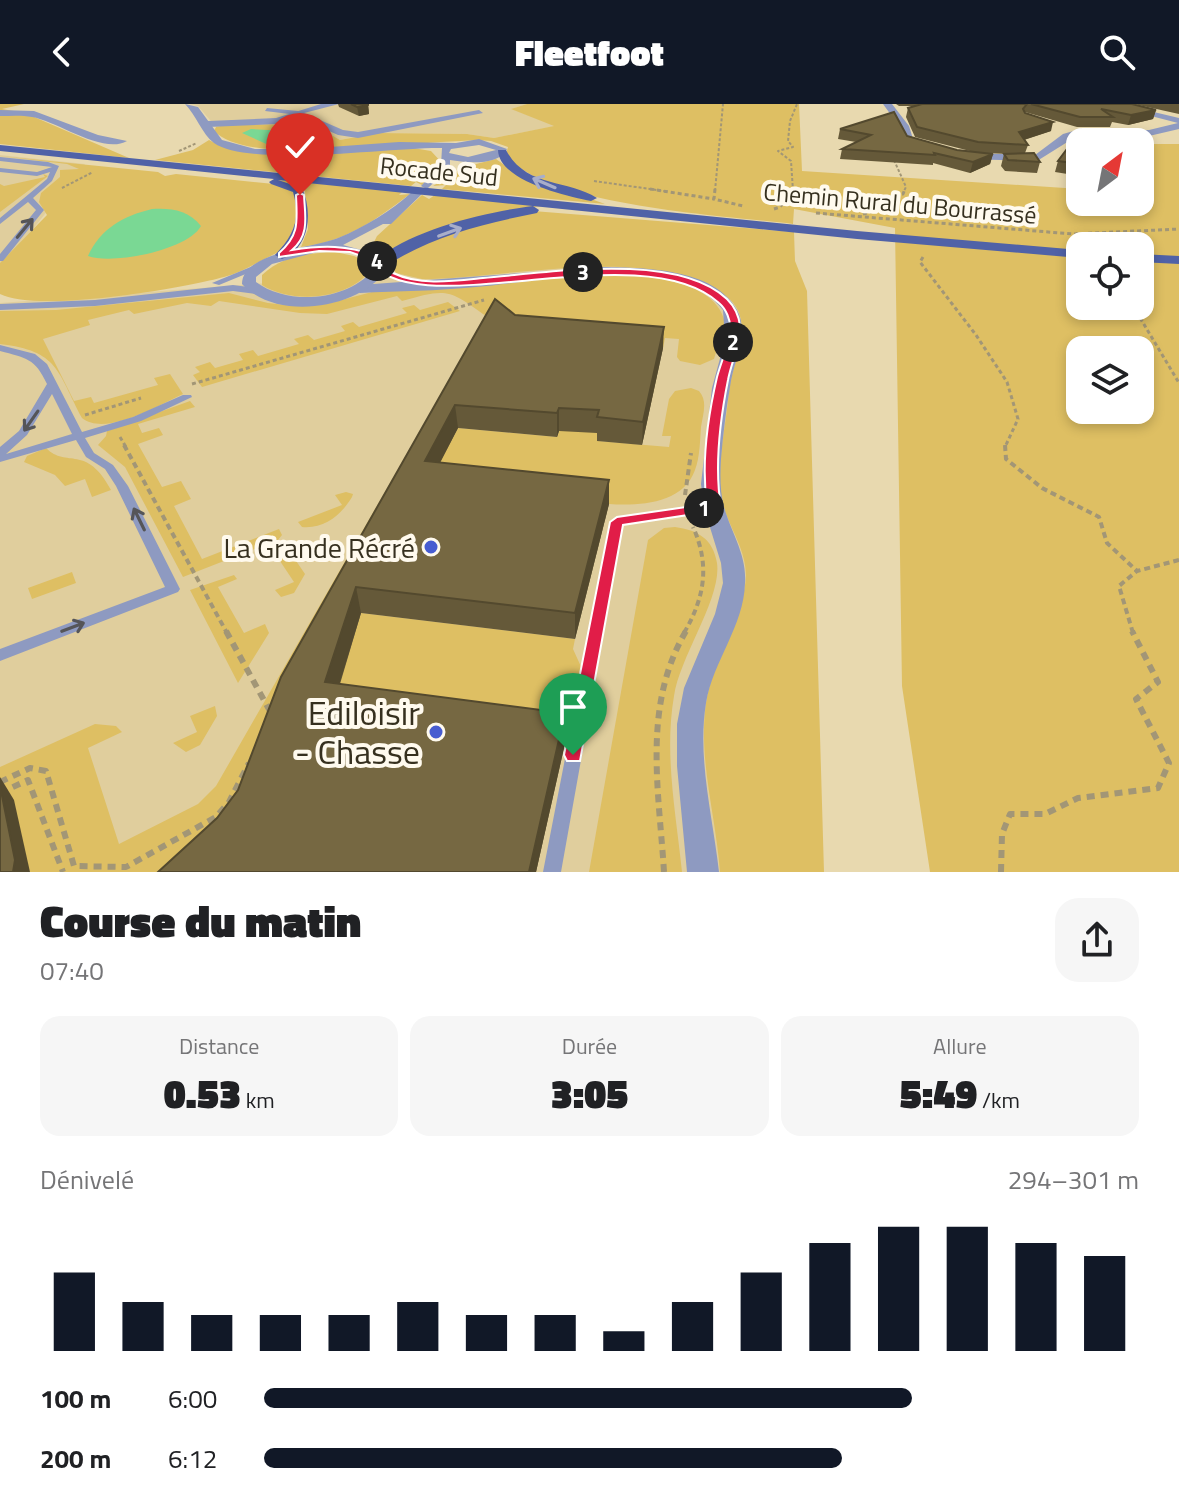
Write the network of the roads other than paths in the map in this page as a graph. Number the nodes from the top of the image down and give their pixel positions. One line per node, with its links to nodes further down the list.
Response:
1 (189, 104): 9 (street)
2 (335, 104): 8 (street)
3 (887, 104): 19 (street)
4 (1109, 104): 10 (street)
5 (267, 110): 8 (lane)
6 (0, 113): 13 (street)
7 (479, 113): 8 (street)
8 (298, 114): 9 (street)
9 (208, 124): 14 (street)
10 (1179, 124): 11 (street)
11 (1154, 132)
12 (1066, 136): 20 (street)
13 (122, 141)
14 (392, 145): 15 (street); 18 (street)
15 (453, 145): 17 (street); 18 (street)
16 (0, 147): 23 (main road, Rocade Sud)
17 (502, 152): 21 (street); 33 (main road, one-way to 17)
18 (445, 154): 21 (street); 21 (street)
19 (941, 154)
20 (954, 155)
21 (487, 158)
22 (0, 159): 24 (lane)
23 (177, 166): 30 (main road, Rocade Sud); 37 (main road)
24 (55, 168): 25 (lane); 27 (lane)
25 (0, 170)
26 (416, 194): 29 (street)
27 (29, 198): 28 (lane); 38 (lane, one-way to 27)
28 (16, 210): 31 (lane); 32 (lane)
29 (396, 212): 34 (street); 35 (street)
30 (642, 213): 33 (main road, Rocade Sud); 41 (main road, one-way to 30)
31 (0, 214)
32 (0, 222)
33 (785, 228): 36 (main road, Rocade Sud)
34 (319, 248): 35 (street); 37 (street)
35 (364, 253): 41 (street)
36 (1066, 253)
37 (282, 255): 42 (street)
38 (0, 259)
39 (1154, 259): 40 (main road)
40 (1179, 260)
41 (380, 267): 43 (street); 44 (street)
42 (256, 268): 45 (lane); 46 (street)
43 (437, 285): 44 (street); 55 (street)
44 (360, 289): 46 (street)
45 (186, 291): 46 (lane); 49 (lane)
46 (256, 291)
47 (0, 301): 49 (lane)
48 (0, 307): 49 (lane)
49 (11, 307)
50 (0, 348): 51 (lane)
51 (53, 383): 53 (lane); 54 (lane, one-way to 54)
52 (187, 397): 53 (lane)
53 (78, 436): 54 (lane); 56 (lane, one-way to 53)
54 (0, 456)
55 (714, 507): 57 (lane); 58 (street)
56 (0, 655)
57 (552, 872)
58 (703, 872)

